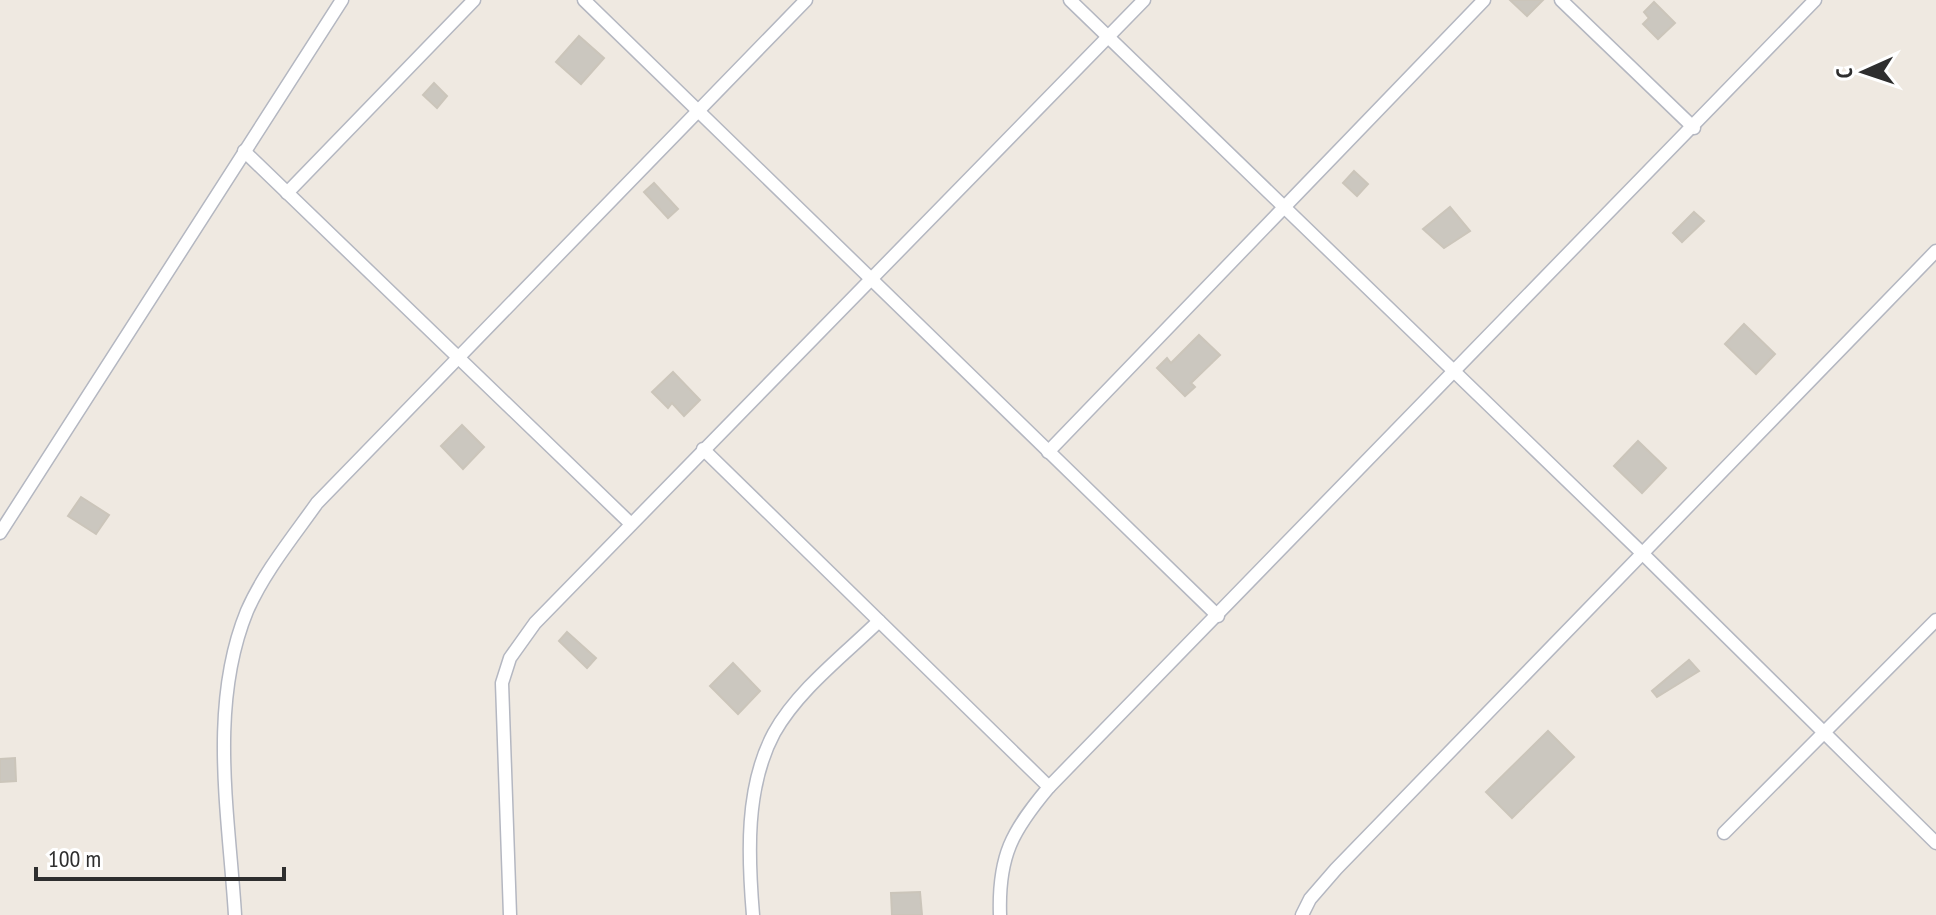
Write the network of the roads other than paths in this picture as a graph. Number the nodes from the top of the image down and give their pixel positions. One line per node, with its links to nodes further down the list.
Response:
1 (342, 0): 13 (street)
2 (474, 0): 14 (street)
3 (584, 0): 11 (street)
4 (806, 0): 11 (street)
5 (1070, 0): 10 (street)
6 (1144, 0): 10 (street)
7 (1484, 0): 15 (street)
8 (1561, 0): 12 (street)
9 (1815, 0): 12 (street)
10 (1108, 37): 15 (street); 17 (street)
11 (700, 112): 17 (street); 18 (street)
12 (1694, 128): 19 (street)
13 (244, 151): 14 (street); 23 (street)
14 (287, 193): 18 (street)
15 (1283, 207): 19 (street); 21 (street)
16 (1936, 251): 24 (street)
17 (871, 279): 20 (street); 21 (street)
18 (458, 357): 22 (street); 32 (street)
19 (1454, 372): 24 (street); 25 (street)
20 (703, 449): 22 (street); 27 (street)
21 (1048, 452): 25 (street)
22 (631, 524): 33 (street)
23 (0, 533)
24 (1643, 554): 28 (street); 36 (street)
25 (1218, 616): 29 (street)
26 (1936, 620): 28 (street)
27 (879, 621): 29 (street); 34 (street)
28 (1825, 735): 30 (street); 31 (street)
29 (1049, 787): 35 (street)
30 (1724, 833)
31 (1936, 843)
32 (235, 915)
33 (510, 915)
34 (753, 915)
35 (1000, 915)
36 (1302, 915)

